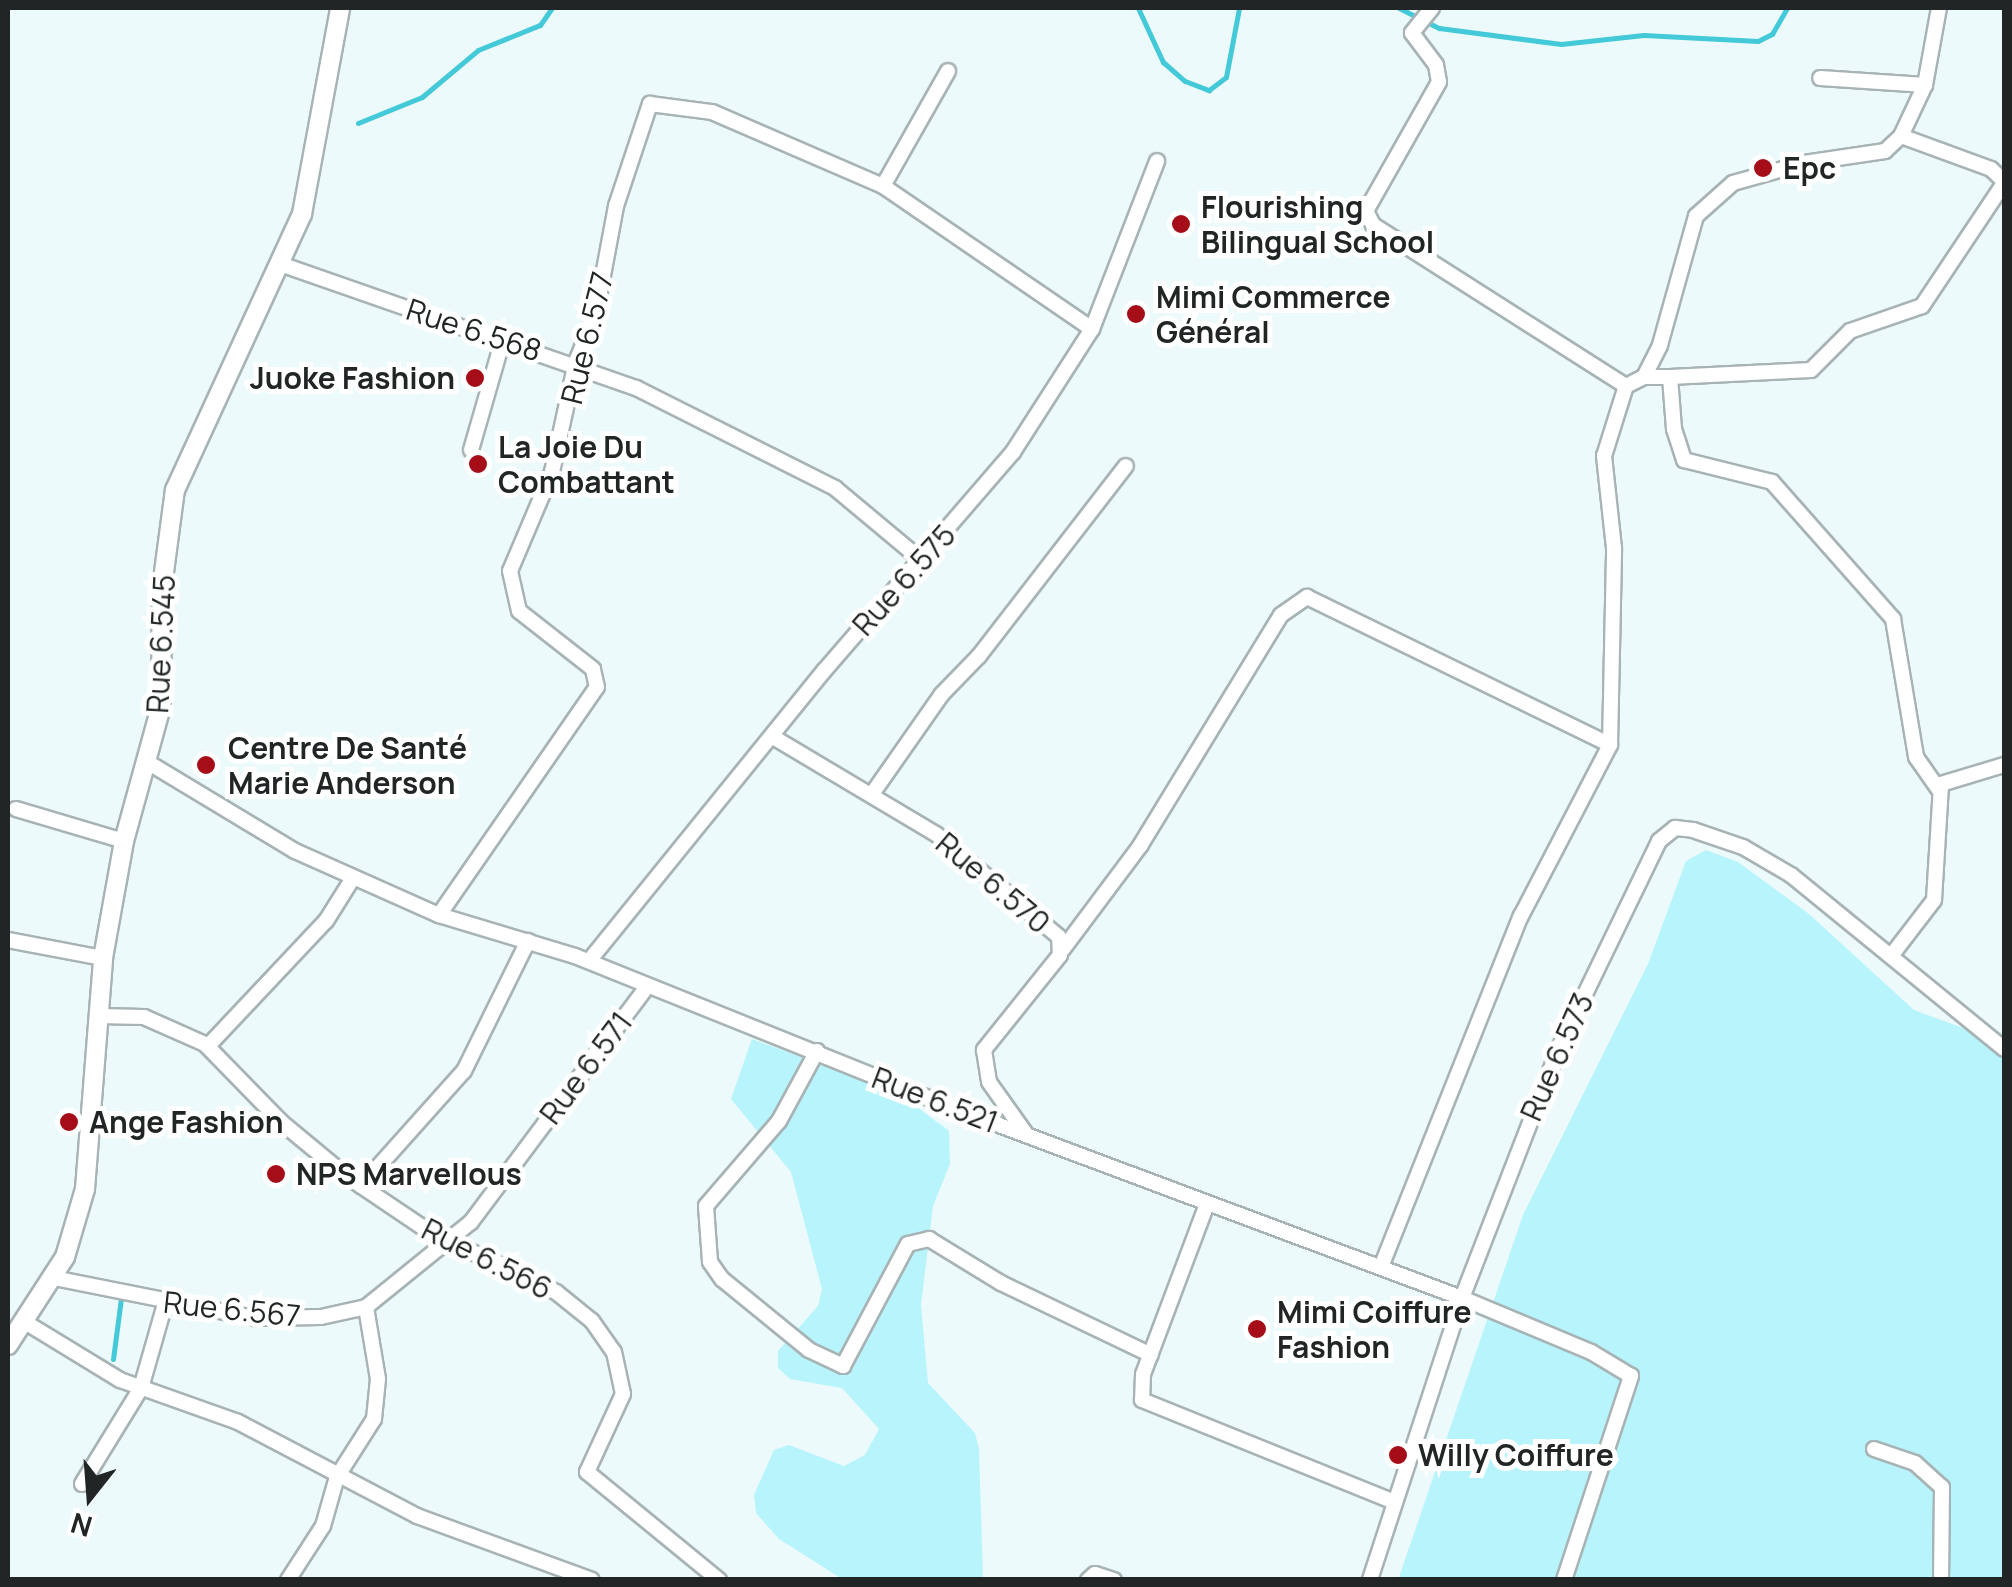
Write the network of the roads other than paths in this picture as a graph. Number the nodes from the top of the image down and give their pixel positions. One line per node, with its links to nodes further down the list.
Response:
1 (340, 8): 11 (street, Rue 6.545)
2 (1432, 8): 17 (street)
3 (1940, 8): 6 (street)
4 (948, 71): 10 (street)
5 (1820, 78): 6 (street)
6 (1924, 85): 7 (street)
7 (1900, 136): 9 (street); 16 (street)
8 (1157, 161): 12 (street, Rue 6.575)
9 (2004, 182): 15 (street)
10 (884, 186): 12 (street); 14 (street, Rue 6.577)
11 (280, 264): 13 (street, Rue 6.568); 23 (street, Rue 6.545)
12 (1092, 329): 20 (street, Rue 6.575)
13 (504, 340): 14 (street, Rue 6.568); 18 (street)
14 (576, 362): 20 (street, Rue 6.568); 30 (street, Rue 6.577)
15 (1670, 377): 16 (street); 25 (street)
16 (1644, 378): 17 (street)
17 (1626, 386): 22 (street)
18 (471, 450)
19 (1126, 466): 26 (street)
20 (920, 558): 21 (street, Rue 6.575)
21 (773, 737): 26 (street, Rue 6.570); 36 (street, Rue 6.575)
22 (1610, 745): 33 (street); 46 (street)
23 (149, 763): 28 (street, Rue 6.545); 29 (street, Rue 6.521)
24 (2004, 765): 25 (street)
25 (1939, 790): 34 (street)
26 (872, 794): 33 (street, Rue 6.570)
27 (16, 809): 28 (street)
28 (124, 841): 35 (street, Rue 6.545)
29 (354, 878): 30 (street, Rue 6.521); 39 (street)
30 (438, 915): 32 (street, Rue 6.521)
31 (8, 940): 35 (street)
32 (528, 941): 36 (street, Rue 6.521); 43 (street)
33 (1062, 949): 42 (street, Rue 6.570)
34 (1891, 956): 40 (street); 48 (street, Rue 6.573)
35 (103, 958): 38 (street, Rue 6.545)
36 (589, 961): 37 (street, Rue 6.521)
37 (647, 987): 41 (street, Rue 6.521); 45 (street, Rue 6.571)
38 (97, 1016): 39 (street, Rue 6.566); 47 (street, Rue 6.545)
39 (208, 1046): 43 (street, Rue 6.566)
40 (2004, 1049)
41 (817, 1051): 42 (street, Rue 6.521); 53 (street)
42 (1026, 1135): 44 (street, Rue 6.521)
43 (362, 1186): 45 (street, Rue 6.566)
44 (1207, 1204): 46 (street, Rue 6.521); 53 (street)
45 (449, 1242): 50 (street, Rue 6.567); 61 (street, Rue 6.566)
46 (1381, 1267): 48 (street, Rue 6.521)
47 (54, 1278): 49 (street, Rue 6.567); 51 (street, Rue 6.545)
48 (1462, 1298): 58 (street); 65 (street, Rue 6.521)
49 (166, 1304): 50 (street, Rue 6.567); 54 (street)
50 (366, 1307): 56 (street)
51 (25, 1322): 52 (street, Rue 6.545); 54 (street)
52 (8, 1345)
53 (1150, 1355): 58 (street)
54 (141, 1388): 56 (street); 57 (street)
55 (1874, 1449): 66 (street)
56 (337, 1476): 59 (street); 60 (street)
57 (82, 1484)
58 (1392, 1501): 64 (street)
59 (288, 1580)
60 (592, 1580)
61 (719, 1580)
62 (1088, 1580): 63 (street)
63 (1114, 1580)
64 (1370, 1580)
65 (1564, 1580)
66 (1941, 1580)

